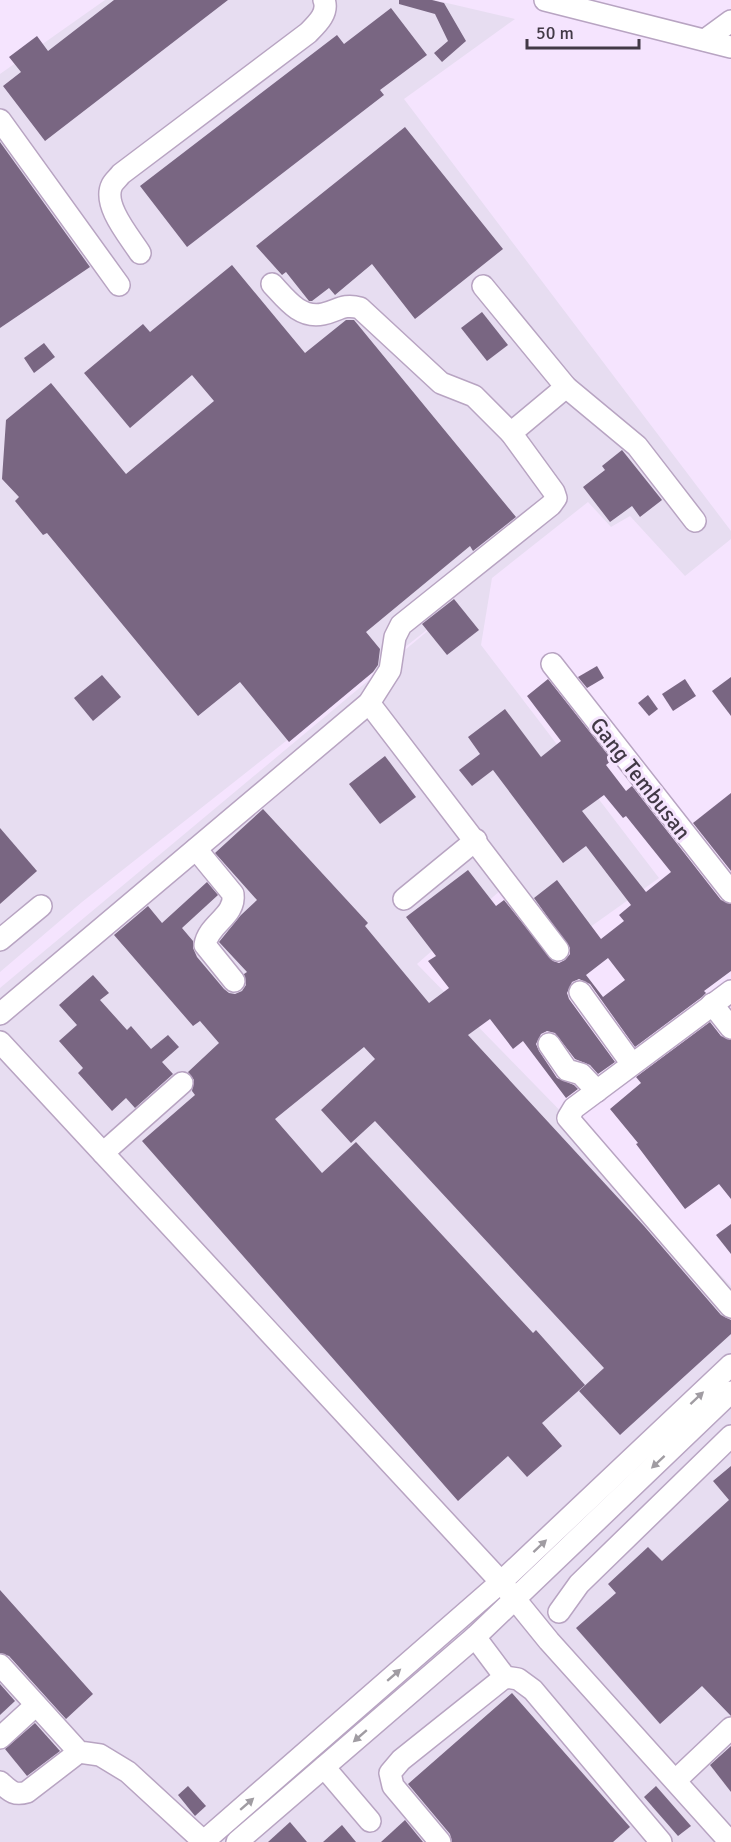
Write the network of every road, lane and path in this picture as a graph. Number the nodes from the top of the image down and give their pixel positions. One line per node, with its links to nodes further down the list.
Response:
1 (324, 0): 7 (street)
2 (544, 0): 4 (street)
3 (731, 21): 4 (street)
4 (705, 40): 5 (street)
5 (731, 47)
6 (0, 120): 9 (street)
7 (140, 253)
8 (272, 284): 12 (street)
9 (119, 285)
10 (483, 286): 11 (street)
11 (566, 387): 12 (street); 13 (street)
12 (511, 433): 15 (street)
13 (695, 521)
14 (552, 664): 18 (street, Gang Tembusan)
15 (369, 703): 16 (street); 17 (street)
16 (476, 840): 19 (street); 22 (street)
17 (196, 849): 23 (street); 27 (street)
18 (731, 892)
19 (404, 899)
20 (41, 906): 21 (street)
21 (0, 940)
22 (558, 950)
23 (234, 981)
24 (731, 990): 26 (street)
25 (580, 992): 31 (street)
26 (712, 1004): 28 (street); 31 (street)
27 (0, 1014)
28 (731, 1028)
29 (0, 1042): 34 (street)
30 (549, 1044): 33 (street)
31 (632, 1064): 33 (street)
32 (182, 1083): 34 (street)
33 (597, 1091): 35 (street)
34 (103, 1153): 40 (street)
35 (731, 1307)
36 (731, 1365): 38 (street, one-way to 36)
37 (731, 1392): 38 (street)
38 (676, 1431): 40 (street)
39 (731, 1436): 41 (street)
40 (507, 1590): 42 (street); 50 (street); 53 (street, one-way to 40)
41 (559, 1612)
42 (475, 1637): 44 (street); 49 (street, one-way to 49)
43 (0, 1665): 45 (street)
44 (505, 1677): 55 (street); 56 (street)
45 (36, 1705): 47 (street); 48 (street)
46 (731, 1728): 50 (street)
47 (0, 1737)
48 (79, 1752): 51 (street); 53 (street)
49 (324, 1767): 52 (street); 54 (street)
50 (676, 1780): 57 (street)
51 (0, 1782)
52 (370, 1821)
53 (203, 1842)
54 (237, 1842)
55 (440, 1842)
56 (661, 1842)
57 (730, 1842)

